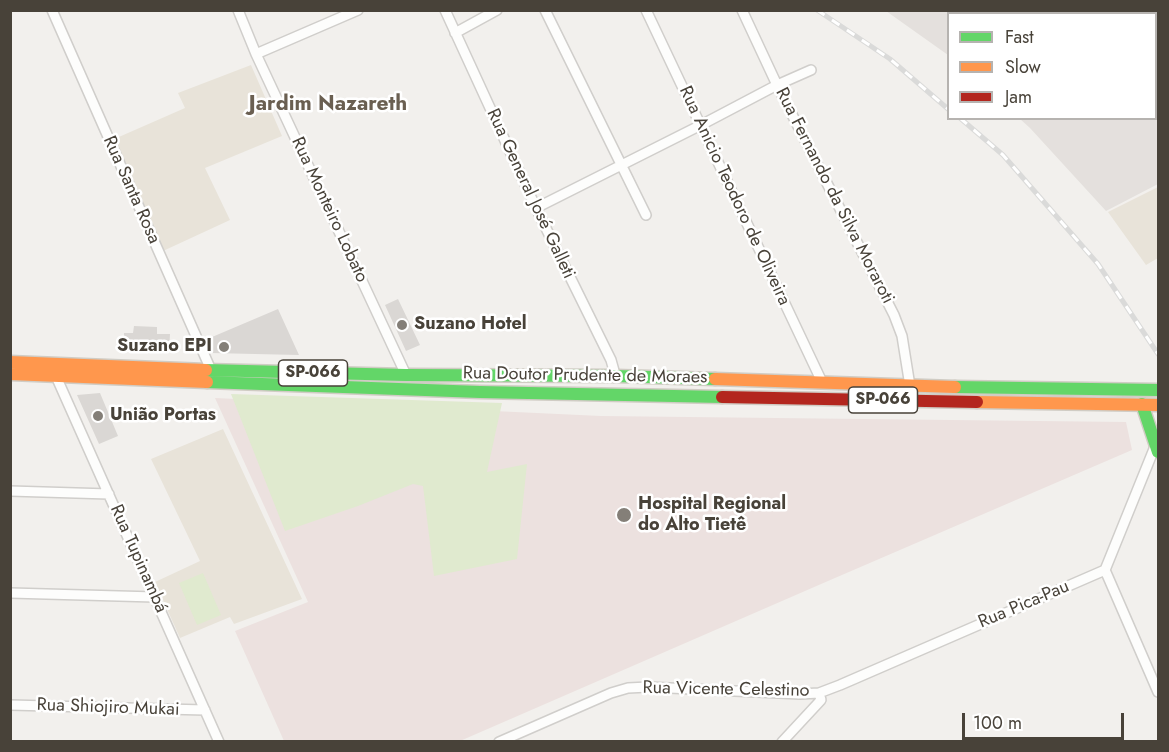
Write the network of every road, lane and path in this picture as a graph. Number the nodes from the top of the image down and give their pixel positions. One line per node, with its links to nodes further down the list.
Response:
1 (51, 10): 19 (street, Rua Santa Rosa)
2 (238, 10): 10 (street, Rua Monteiro Lobato)
3 (358, 10): 10 (street)
4 (445, 10): 9 (street, Rua General José Galleti)
5 (497, 10): 9 (street)
6 (545, 10): 14 (street)
7 (646, 10): 13 (street, Rua Anicio Teodoro de Oliveira)
8 (742, 10): 12 (street, Rua Fernando da Silva Moraroti)
9 (455, 33): 15 (street, Rua General José Galleti)
10 (256, 54): 21 (street, Rua Monteiro Lobato)
11 (811, 70): 12 (street)
12 (777, 85): 13 (street); 25 (street, Rua Fernando da Silva Moraroti)
13 (701, 125): 14 (street); 24 (street, Rua Anicio Teodoro de Oliveira)
14 (622, 165): 15 (street); 16 (street)
15 (536, 208): 23 (street, Rua General José Galleti)
16 (646, 215)
17 (12, 363): 18 (main road, Rua Doutor Prudente de Moraes / SP-066)
18 (50, 364): 19 (main road, Rua Doutor Prudente de Moraes / SP-066); 22 (street, Rua Tupinambá)
19 (211, 370): 21 (main road, Rua Doutor Prudente de Moraes / SP-066)
20 (10, 374): 22 (main road, Rua Doutor Prudente de Moraes / SP-066)
21 (406, 375): 23 (main road, Rua Doutor Prudente de Moraes / SP-066)
22 (56, 376): 27 (main road, Rua Doutor Prudente de Moraes / SP-066); 31 (street, Rua Tupinambá)
23 (616, 376): 24 (main road, Rua Doutor Prudente de Moraes / SP-066); 27 (street)
24 (822, 382): 25 (main road, Rua Doutor Prudente de Moraes / SP-066)
25 (910, 386): 26 (main road, Rua Doutor Prudente de Moraes / SP-066)
26 (1158, 390)
27 (612, 394): 28 (main road, Rua Doutor Prudente de Moraes / SP-066)
28 (1152, 404): 29 (main road)
29 (1157, 448): 32 (street)
30 (10, 491): 31 (street)
31 (109, 494): 34 (street, Rua Tupinambá)
32 (1104, 570): 35 (street); 36 (street, Rua Pica-Pau)
33 (10, 593): 34 (street)
34 (155, 597): 38 (street, Rua Tupinambá)
35 (1158, 692)
36 (819, 693): 39 (street, Rua Vicente Celestino); 42 (street)
37 (10, 705): 38 (street, Rua Shiojiro Mukai)
38 (205, 710): 40 (street, Rua Tupinambá)
39 (510, 739): 41 (street, Rua Vicente Celestino)
40 (219, 741)
41 (499, 741)
42 (782, 741)

